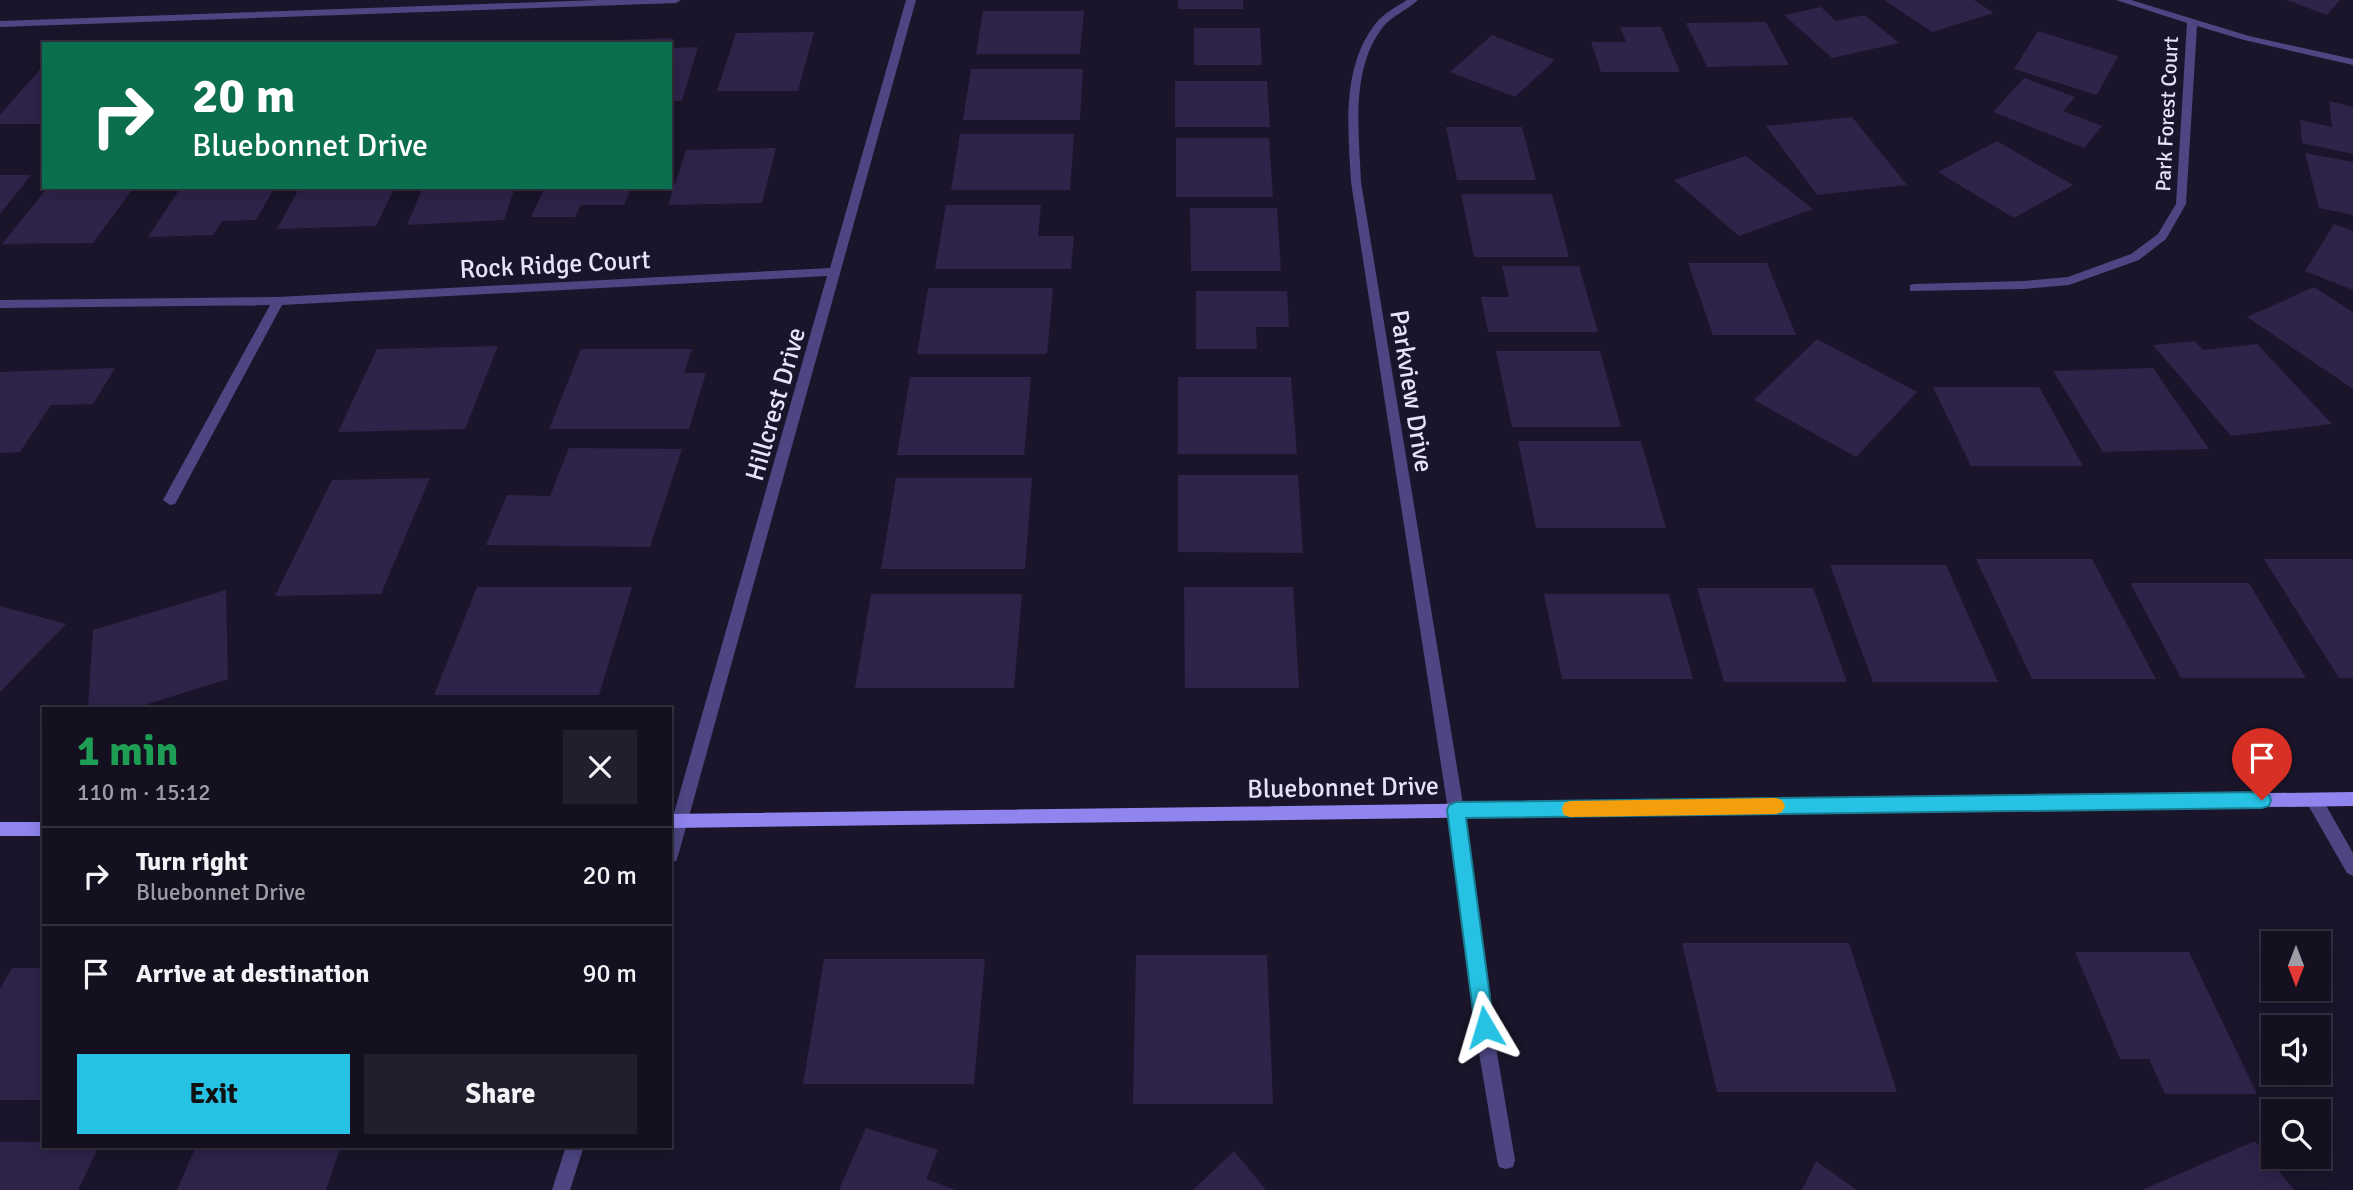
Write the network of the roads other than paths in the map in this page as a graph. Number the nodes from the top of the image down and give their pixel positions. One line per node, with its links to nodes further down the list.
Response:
1 (676, 0): 6 (street)
2 (911, 0): 8 (street, Hillcrest Drive)
3 (1413, 0): 15 (street, Parkview Drive)
4 (2121, 0): 5 (street)
5 (2192, 23): 7 (street); 9 (street, Park Forest Court)
6 (0, 24)
7 (2353, 62)
8 (835, 272): 10 (street, Rock Ridge Court); 16 (street, Hillcrest Drive)
9 (1914, 288)
10 (278, 301): 11 (street, Rock Ridge Court); 12 (street)
11 (0, 304)
12 (170, 500)
13 (2353, 799): 14 (street, Bluebonnet Drive)
14 (2314, 800): 15 (street, Bluebonnet Drive); 20 (street)
15 (1456, 810): 16 (street, Bluebonnet Drive); 22 (street, Parkview Drive)
16 (676, 821): 19 (street, Hillcrest Drive)
17 (0, 829): 18 (street)
18 (42, 829)
19 (672, 844)
20 (2353, 868)
21 (574, 1148): 23 (street)
22 (1506, 1160)
23 (561, 1190)

